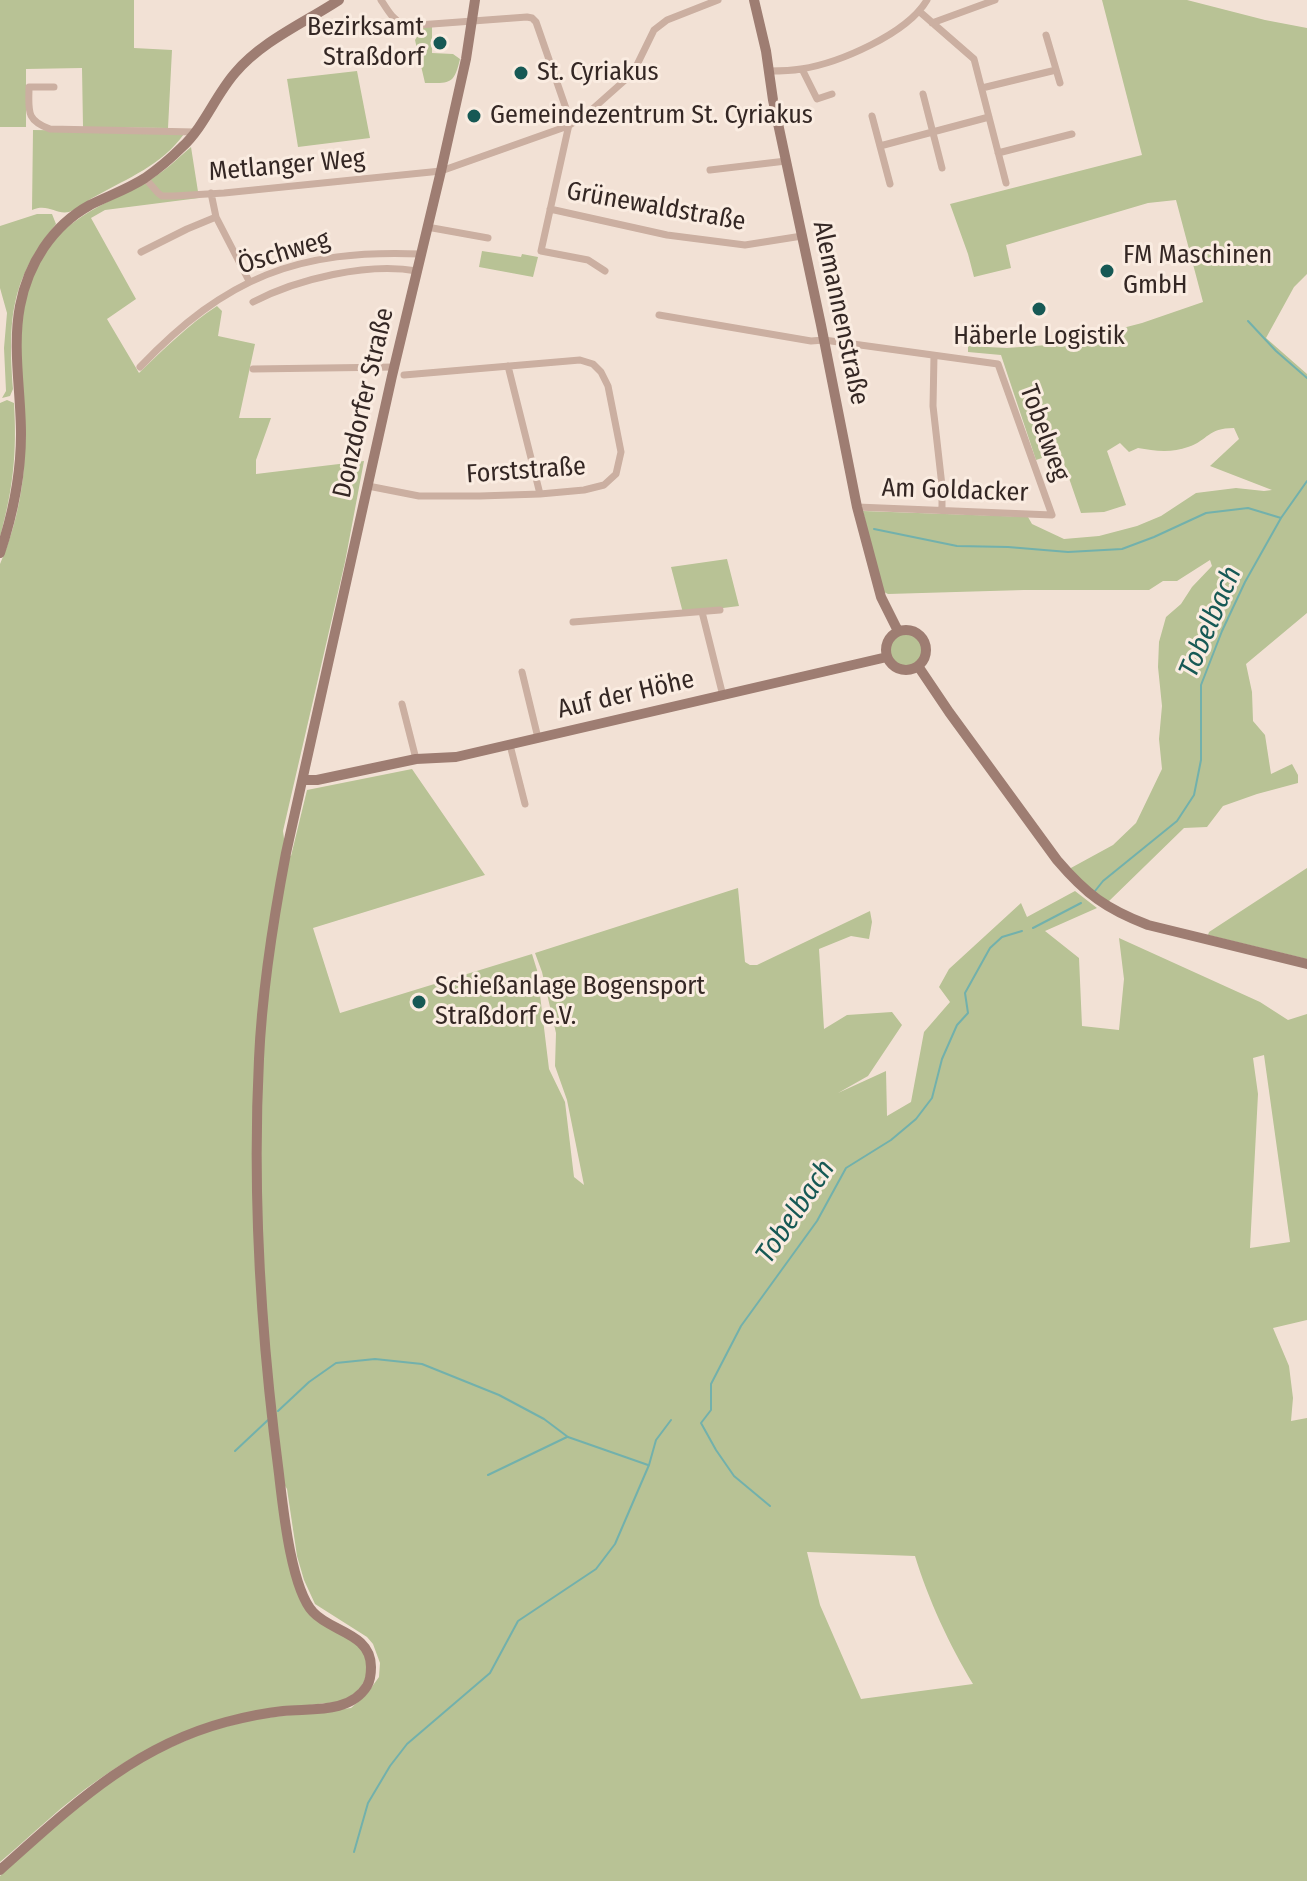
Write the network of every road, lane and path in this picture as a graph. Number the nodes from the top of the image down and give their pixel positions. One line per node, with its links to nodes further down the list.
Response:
1 (339, 0): 23 (main road)
2 (381, 0): 9 (street)
3 (475, 0): 9 (main road, Donzdorfer Straße)
4 (718, 0): 22 (street, Metlanger Weg)
5 (754, 0): 14 (main road, Alemannenstraße)
6 (927, 0): 8 (street)
7 (995, 0): 10 (street)
8 (920, 12): 10 (street); 12 (street)
9 (472, 21): 22 (street); 31 (main road, Donzdorfer Straße)
10 (932, 23): 17 (street)
11 (1046, 35): 13 (street)
12 (802, 69): 14 (street); 18 (street)
13 (1056, 70): 15 (street); 17 (street)
14 (769, 71): 28 (main road, Alemannenstraße)
15 (1060, 83)
16 (54, 87): 23 (street)
17 (982, 88): 21 (street)
18 (832, 94)
19 (923, 94): 24 (street)
20 (872, 116): 26 (street)
21 (989, 117): 24 (street); 27 (street)
22 (568, 126): 31 (street, Metlanger Weg); 36 (street)
23 (195, 132): 32 (main road)
24 (933, 132): 26 (street); 29 (street)
25 (1072, 134): 27 (street)
26 (880, 146): 34 (street)
27 (998, 153): 33 (street)
28 (786, 161): 30 (street); 39 (main road, Alemannenstraße)
29 (942, 168)
30 (710, 170)
31 (441, 171): 35 (street, Metlanger Weg); 38 (main road, Donzdorfer Straße)
32 (145, 178): 35 (street, Metlanger Weg); 60 (main road)
33 (1006, 183)
34 (890, 184)
35 (211, 193): 37 (street)
36 (550, 209): 39 (street, Grünewaldstraße); 44 (street)
37 (216, 217): 41 (street); 45 (street)
38 (427, 227): 40 (street); 42 (main road, Donzdorfer Straße)
39 (802, 236): 48 (main road, Alemannenstraße)
40 (488, 238)
41 (141, 252)
42 (421, 254): 43 (main road, Donzdorfer Straße); 45 (street, Öschweg)
43 (417, 271): 46 (street); 52 (main road, Donzdorfer Straße)
44 (605, 271)
45 (249, 281): 51 (street, Öschweg)
46 (253, 302)
47 (659, 315): 48 (street)
48 (824, 340): 49 (street); 57 (main road, Alemannenstraße)
49 (934, 356): 58 (street); 59 (street, Tobelweg)
50 (508, 366): 54 (street, Forststraße); 56 (street); 56 (street, Forststraße)
51 (140, 367)
52 (395, 367): 53 (street); 55 (main road, Donzdorfer Straße)
53 (253, 369)
54 (404, 375)
55 (368, 486): 56 (street, Forststraße); 73 (main road, Donzdorfer Straße)
56 (540, 494)
57 (857, 507): 58 (street, Am Goldacker); 64 (main road, Alemannenstraße)
58 (942, 510): 59 (street, Am Goldacker)
59 (1052, 515)
60 (0, 553)
61 (720, 610): 62 (street)
62 (702, 612): 63 (street); 68 (street, Auf der Höhe)
63 (573, 622)
64 (898, 631): 65 (main road); 66 (main road, Alemannenstraße)
65 (887, 657): 66 (main road); 68 (main road, Auf der Höhe)
66 (918, 666): 75 (main road)
67 (522, 672): 70 (street, Auf der Höhe)
68 (723, 696): 70 (main road, Auf der Höhe)
69 (402, 704): 72 (street)
70 (538, 738): 71 (main road, Auf der Höhe)
71 (510, 745): 72 (main road, Auf der Höhe); 74 (street)
72 (416, 759): 73 (main road, Auf der Höhe)
73 (303, 780): 76 (main road, Donzdorfer Straße)
74 (525, 804)
75 (1307, 964)
76 (0, 1870)

